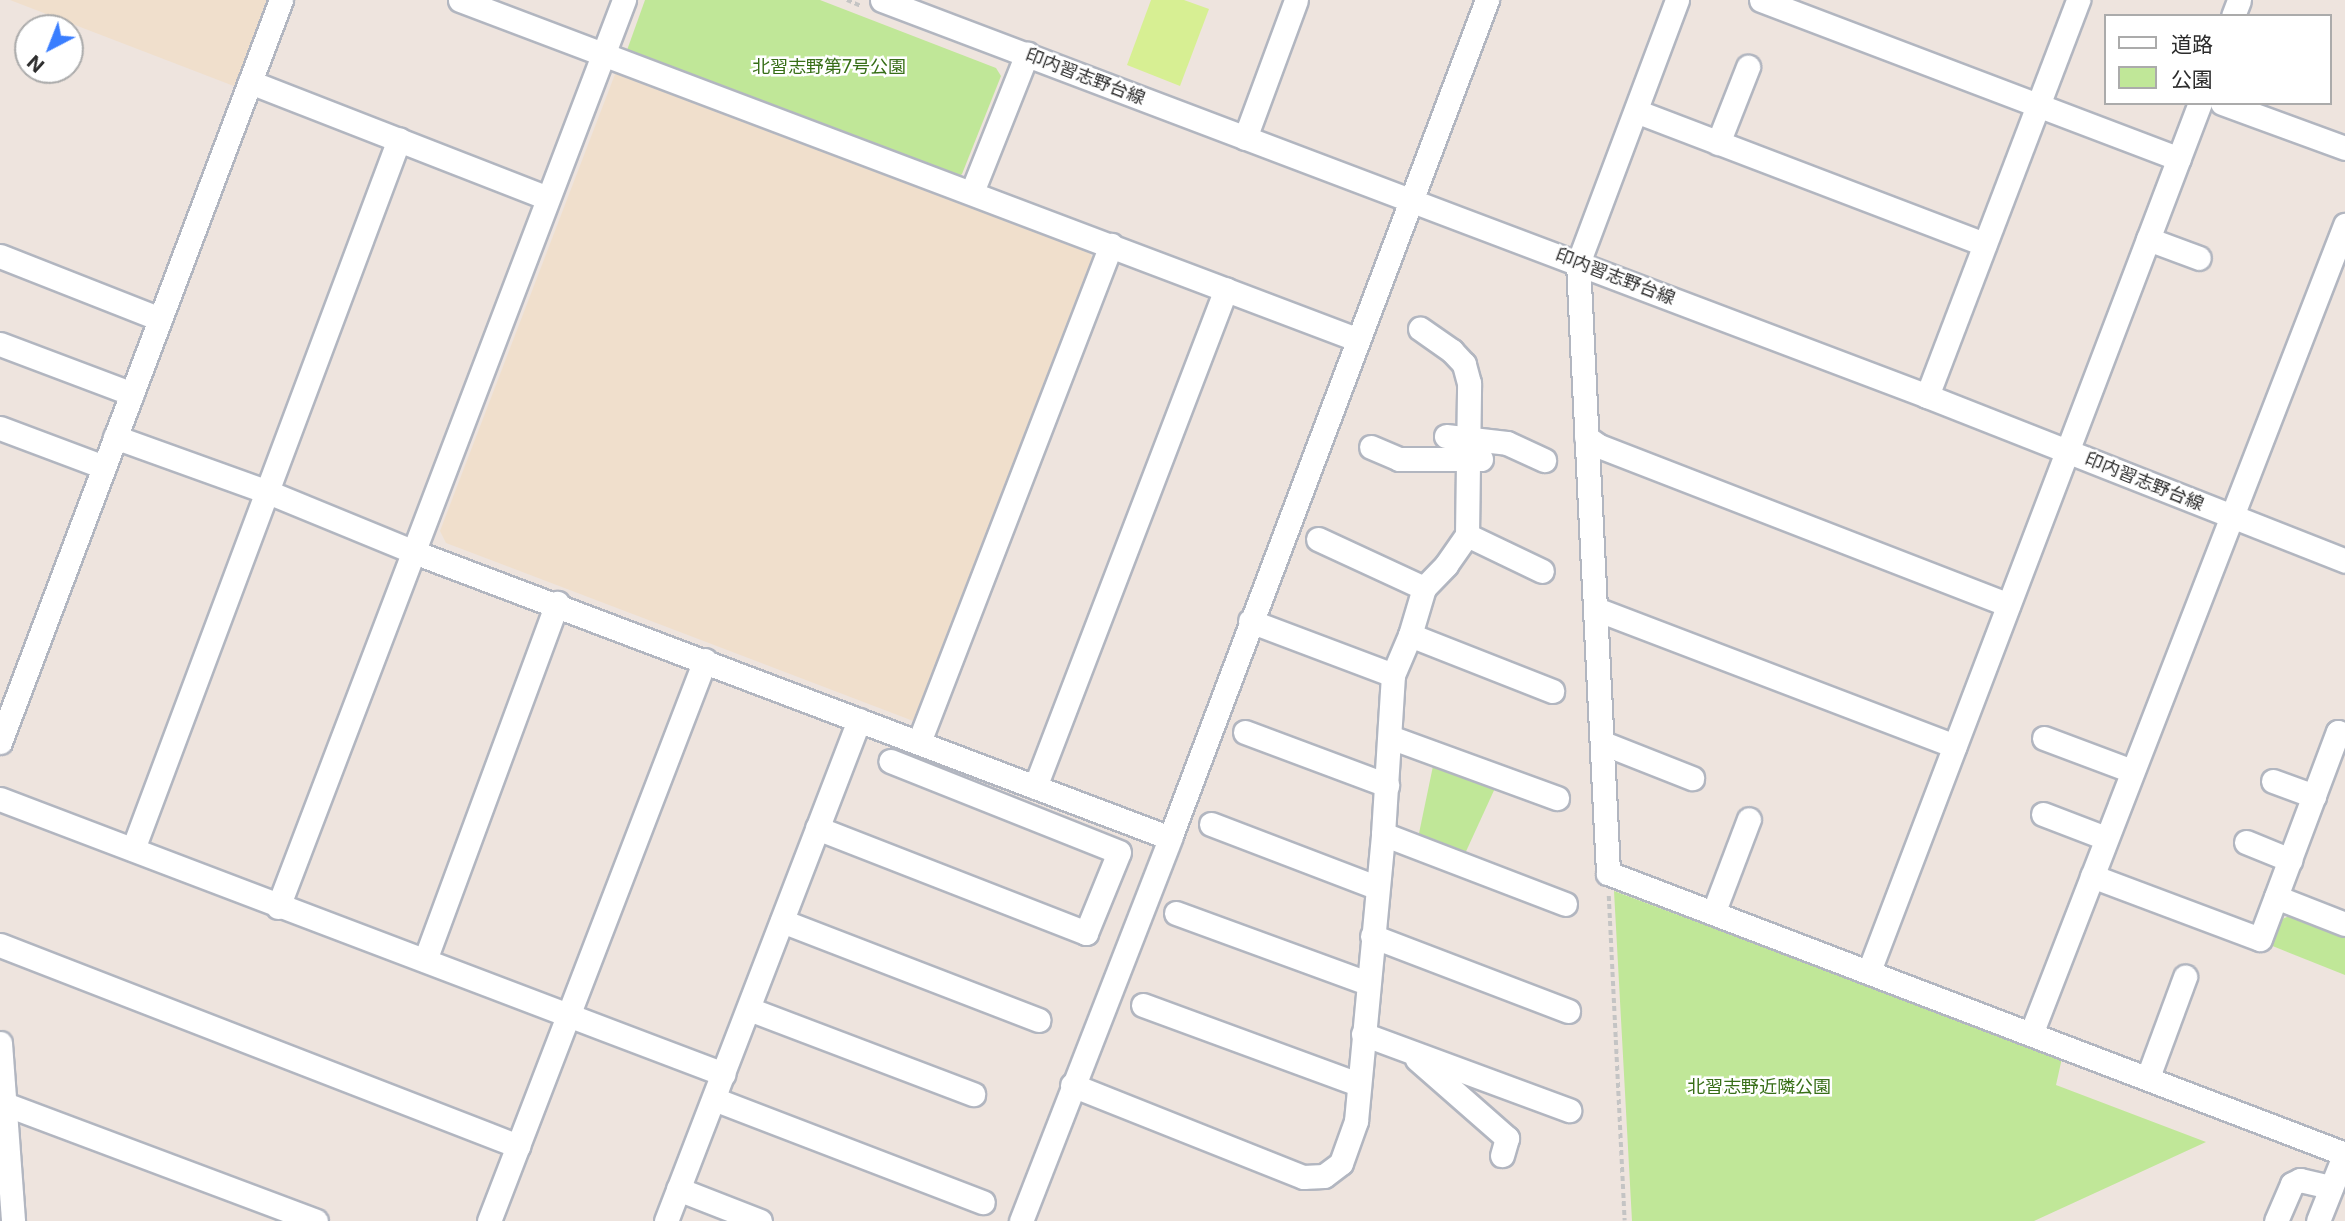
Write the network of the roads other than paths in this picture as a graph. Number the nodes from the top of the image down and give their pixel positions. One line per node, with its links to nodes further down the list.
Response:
1 (281, 0): 13 (street)
2 (460, 0): 10 (street)
3 (624, 0): 10 (street)
4 (882, 0): 11 (street, 印内習志野台線)
5 (1296, 0): 18 (street)
6 (1487, 0): 25 (street)
7 (1676, 0): 17 (street)
8 (1761, 0): 14 (street)
9 (2078, 0): 14 (street)
10 (603, 53): 23 (street); 24 (street)
11 (1027, 54): 18 (street, 印内習志野台線); 23 (street)
12 (1748, 66): 20 (street)
13 (250, 82): 19 (street); 34 (street)
14 (2038, 104): 22 (street); 28 (street)
15 (2199, 105): 22 (street)
16 (2227, 105): 21 (street)
17 (1636, 111): 20 (street); 32 (street)
18 (1245, 138): 25 (street, 印内習志野台線)
19 (399, 139): 24 (street); 49 (street)
20 (1718, 143): 28 (street)
21 (2345, 148)
22 (2179, 159): 27 (street)
23 (972, 192): 29 (street)
24 (547, 198): 53 (street)
25 (1409, 199): 32 (street, 印内習志野台線); 36 (street)
26 (2345, 225): 50 (street)
27 (2148, 239): 31 (street); 45 (street)
28 (1985, 244): 39 (street)
29 (1111, 245): 33 (street); 71 (street)
30 (0, 256): 34 (street)
31 (2199, 258)
32 (1577, 263): 39 (street, 印内習志野台線); 43 (street)
33 (1226, 289): 36 (street); 79 (street)
34 (160, 319): 38 (street)
35 (1420, 329): 46 (street)
36 (1356, 339): 60 (street)
37 (0, 344): 38 (street)
38 (132, 394): 42 (street)
39 (1927, 396): 45 (street, 印内習志野台線)
40 (0, 428): 48 (street)
41 (1446, 436): 46 (street)
42 (115, 438): 48 (street); 49 (street)
43 (1586, 438): 58 (street); 59 (street)
44 (1371, 447): 46 (street)
45 (2067, 451): 50 (street, 印内習志野台線); 58 (street)
46 (1474, 452): 47 (street); 51 (street)
47 (1544, 460)
48 (104, 467): 70 (street)
49 (268, 492): 53 (street); 91 (street)
50 (2233, 518): 54 (street, 印内習志野台線); 75 (street)
51 (1467, 535): 55 (street); 56 (street)
52 (1318, 539): 56 (street)
53 (414, 552): 57 (street); 97 (street)
54 (2345, 561)
55 (1542, 572)
56 (1424, 588): 61 (street)
57 (558, 603): 62 (street); 104 (street)
58 (2008, 605): 73 (street)
59 (1596, 609): 72 (street); 73 (street)
60 (1250, 621): 63 (street); 88 (street)
61 (1410, 635): 63 (street); 64 (street)
62 (705, 660): 65 (street); 111 (street)
63 (1393, 675): 68 (street)
64 (1552, 691)
65 (859, 720): 71 (street); 86 (street)
66 (1245, 732): 78 (street)
67 (2345, 735): 80 (street)
68 (1390, 737): 78 (street); 81 (street)
69 (2044, 738): 75 (street)
70 (0, 742)
71 (919, 743): 79 (street)
72 (1603, 743): 76 (street); 98 (street)
73 (1955, 746): 105 (street)
74 (890, 761): 86 (street)
75 (2132, 771): 89 (street)
76 (1692, 778)
77 (2273, 782): 80 (street)
78 (1387, 785): 87 (street)
79 (1035, 787): 88 (street)
80 (2315, 796): 92 (street)
81 (1557, 798)
82 (0, 799): 91 (street)
83 (2043, 814): 89 (street)
84 (1749, 818): 98 (street)
85 (1211, 824): 94 (street)
86 (817, 828): 100 (street)
87 (1383, 834): 94 (street); 96 (street)
88 (1170, 838): 120 (street)
89 (2106, 838): 93 (street)
90 (2246, 842): 92 (street)
91 (133, 849): 97 (street)
92 (2290, 860): 95 (street)
93 (2092, 876): 95 (street); 114 (street)
94 (1376, 887): 102 (street)
95 (2276, 897): 101 (street)
96 (1564, 904)
97 (278, 907): 104 (street)
98 (1714, 911): 105 (street)
99 (1176, 913): 107 (street)
100 (782, 921): 109 (street); 112 (street)
101 (2345, 924)
102 (1372, 936): 107 (street); 110 (street)
103 (0, 945): 125 (street)
104 (425, 960): 111 (street)
105 (1869, 971): 114 (street)
106 (2185, 977): 118 (street)
107 (1367, 983): 113 (street)
108 (1143, 1005): 119 (street)
109 (749, 1009): 117 (street); 121 (street)
110 (1569, 1011)
111 (569, 1015): 117 (street); 125 (street)
112 (1039, 1020)
113 (1363, 1034): 116 (street); 119 (street)
114 (2031, 1034): 118 (street)
115 (0, 1043): 123 (street)
116 (1407, 1050): 124 (street); 127 (street)
117 (723, 1074): 122 (street)
118 (2148, 1077): 126 (street)
119 (1358, 1084): 120 (street)
120 (1072, 1085): 136 (street)
121 (973, 1094)
122 (713, 1099): 129 (street); 130 (street)
123 (5, 1104): 131 (street); 132 (street)
124 (1569, 1110)
125 (518, 1146): 133 (street)
126 (2345, 1154): 128 (street)
127 (1502, 1155)
128 (2331, 1187): 137 (street); 138 (street)
129 (678, 1189): 134 (street); 135 (street)
130 (983, 1202)
131 (13, 1221)
132 (316, 1221)
133 (489, 1221)
134 (666, 1221)
135 (760, 1221)
136 (1021, 1221)
137 (2276, 1221)
138 (2318, 1221)

